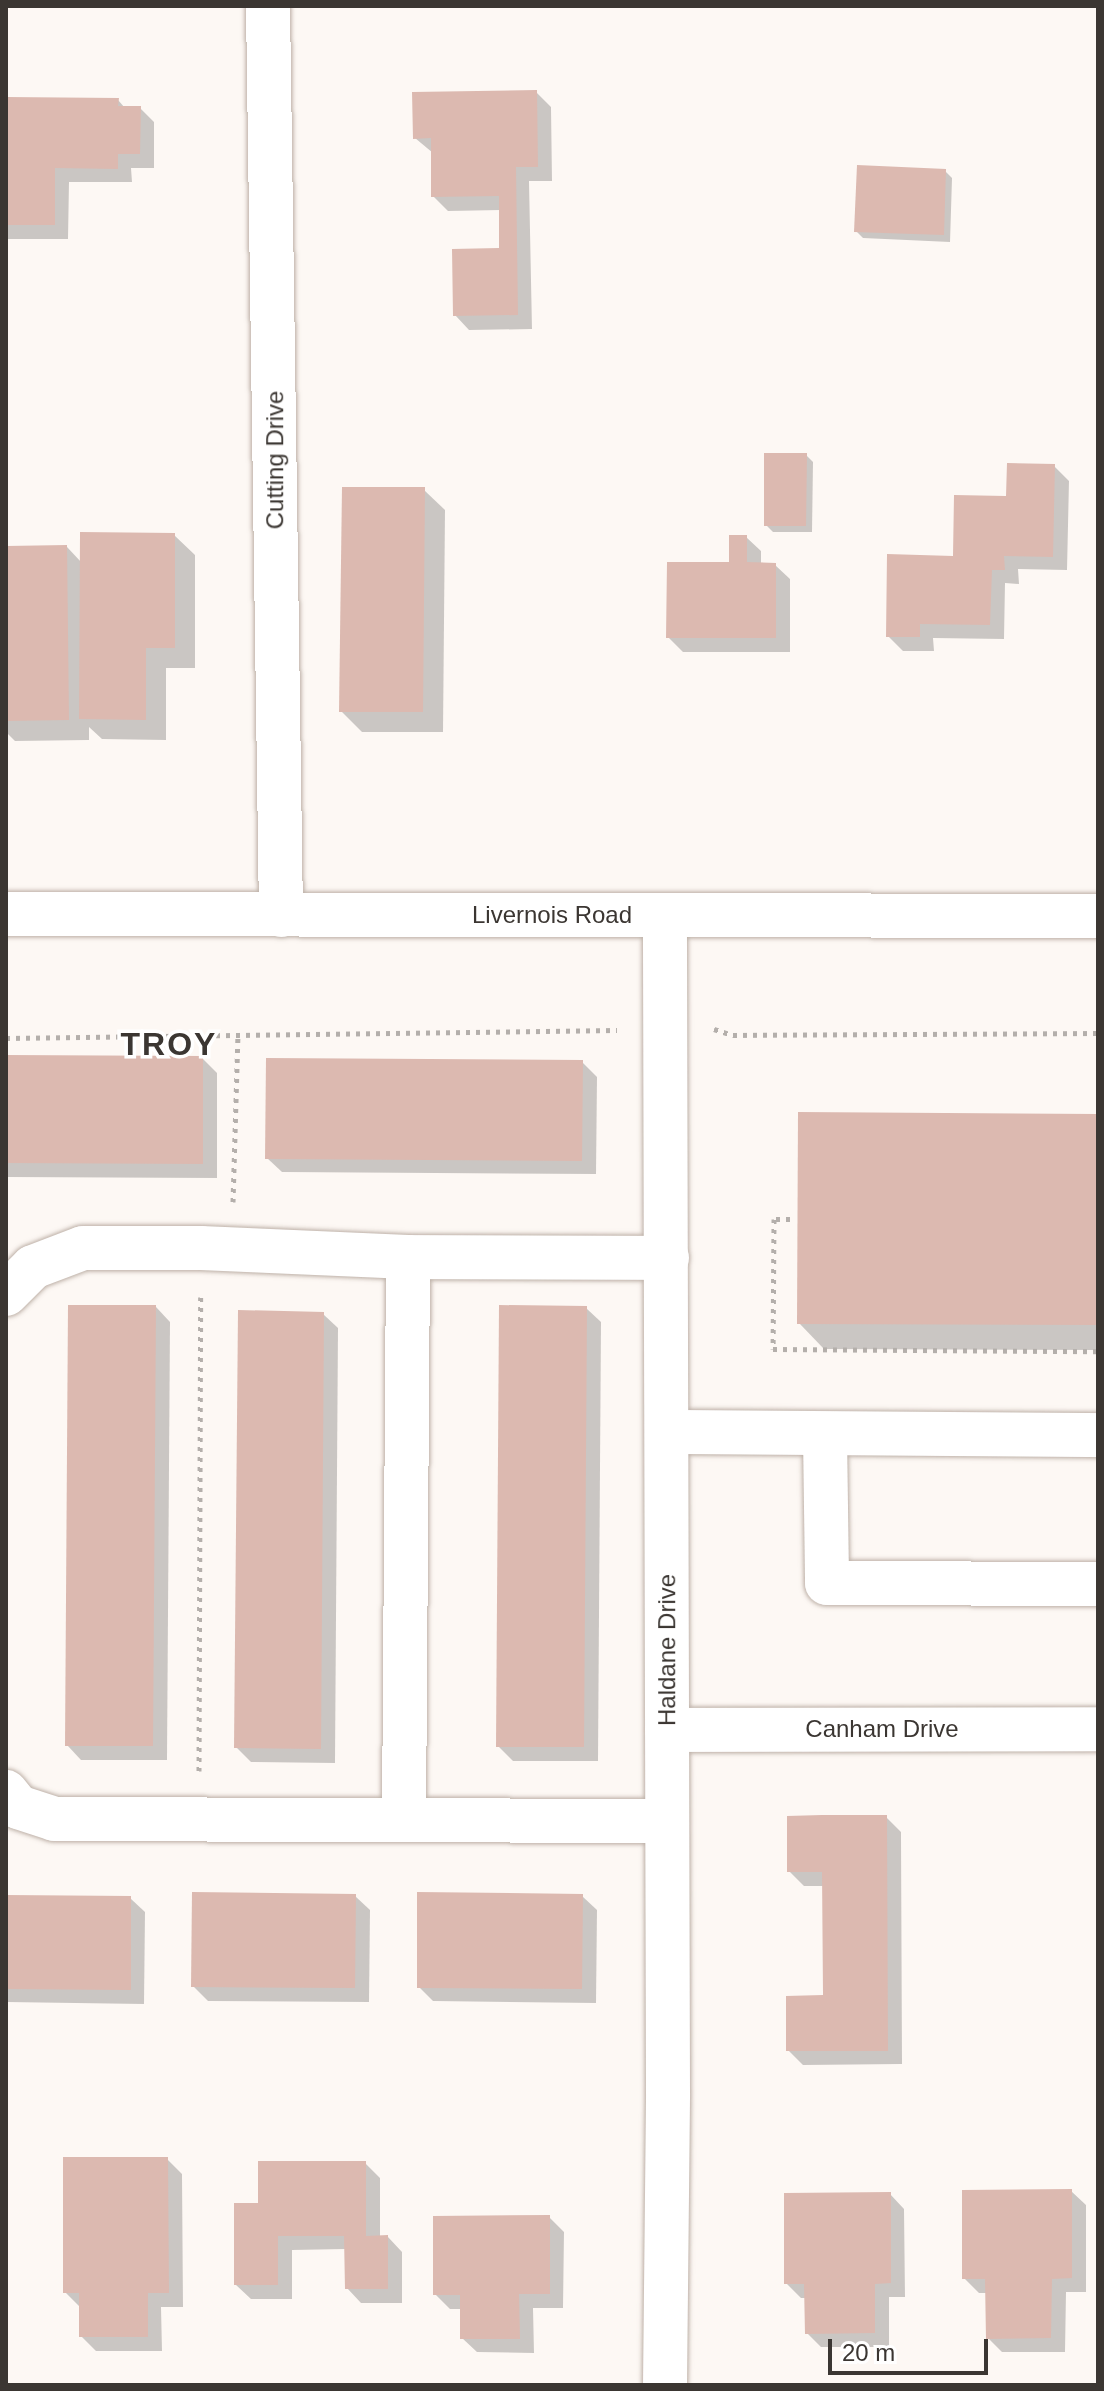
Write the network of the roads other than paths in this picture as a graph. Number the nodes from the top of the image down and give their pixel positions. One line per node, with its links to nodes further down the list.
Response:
1 (268, 6): 3 (street, Cutting Drive)
2 (6, 914): 3 (street, Livernois Road)
3 (281, 915): 4 (street, Livernois Road)
4 (665, 916): 5 (street, Livernois Road); 7 (street, Haldane Drive)
5 (1098, 916)
6 (408, 1257): 7 (street); 8 (street); 16 (street)
7 (667, 1258): 9 (street, Haldane Drive)
8 (6, 1294)
9 (667, 1432): 10 (street); 14 (street, Haldane Drive)
10 (825, 1435): 11 (street); 12 (street)
11 (1098, 1435)
12 (1098, 1584)
13 (1098, 1729): 14 (street, Canham Drive)
14 (667, 1730): 17 (street, Haldane Drive)
15 (6, 1792): 16 (street)
16 (404, 1819): 17 (street)
17 (666, 1821): 18 (street, Haldane Drive)
18 (665, 2385)

